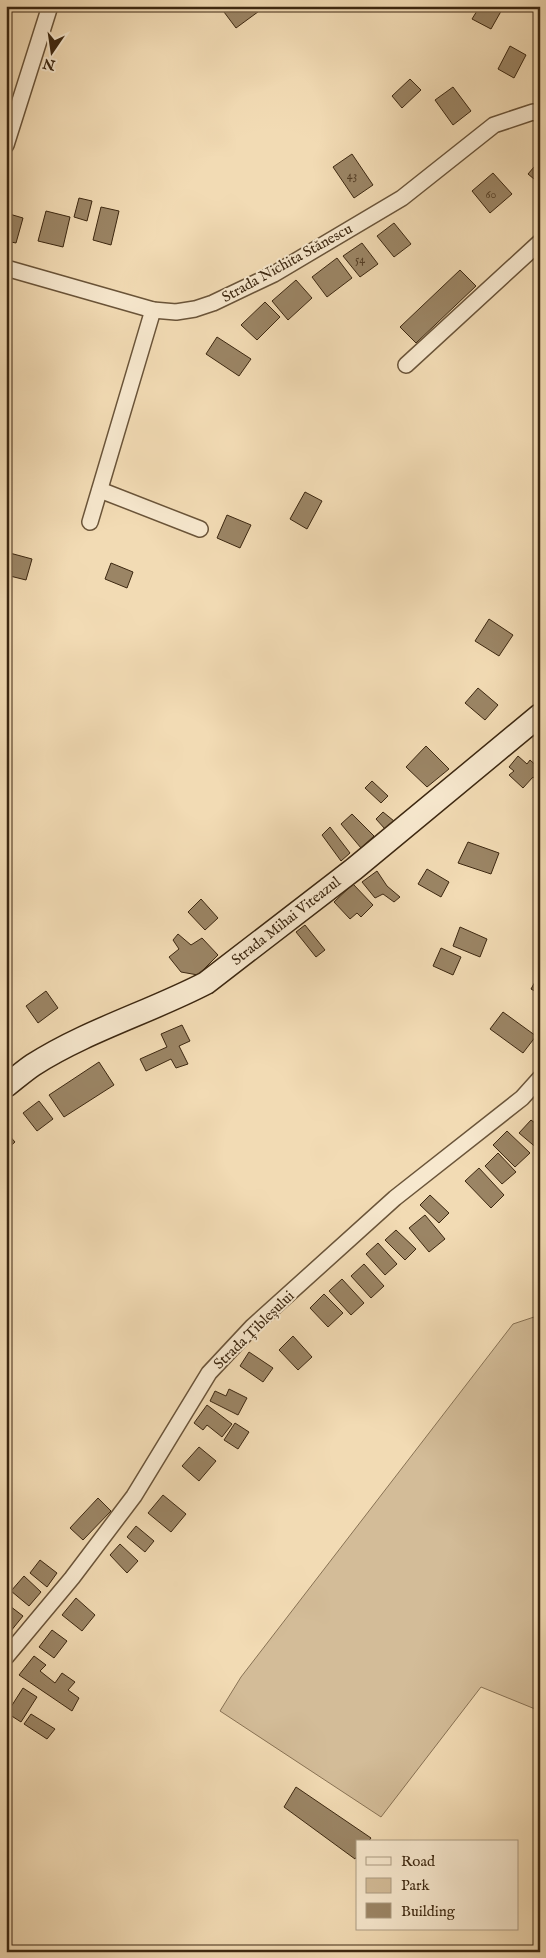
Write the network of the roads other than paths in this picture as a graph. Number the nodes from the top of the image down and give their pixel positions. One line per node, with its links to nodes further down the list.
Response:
1 (50, 6): 3 (street)
2 (540, 114): 6 (street, Strada Nichita Stănescu)
3 (6, 145)
4 (540, 242): 7 (street)
5 (6, 268): 6 (street, Strada Nichita Stănescu)
6 (153, 310): 8 (street)
7 (406, 365)
8 (100, 490): 9 (street); 10 (street)
9 (90, 522)
10 (200, 529)
11 (540, 716): 13 (main road, Strada Mihai Viteazul)
12 (540, 1078): 14 (street, Strada Țibleșului)
13 (6, 1086)
14 (6, 1657)

